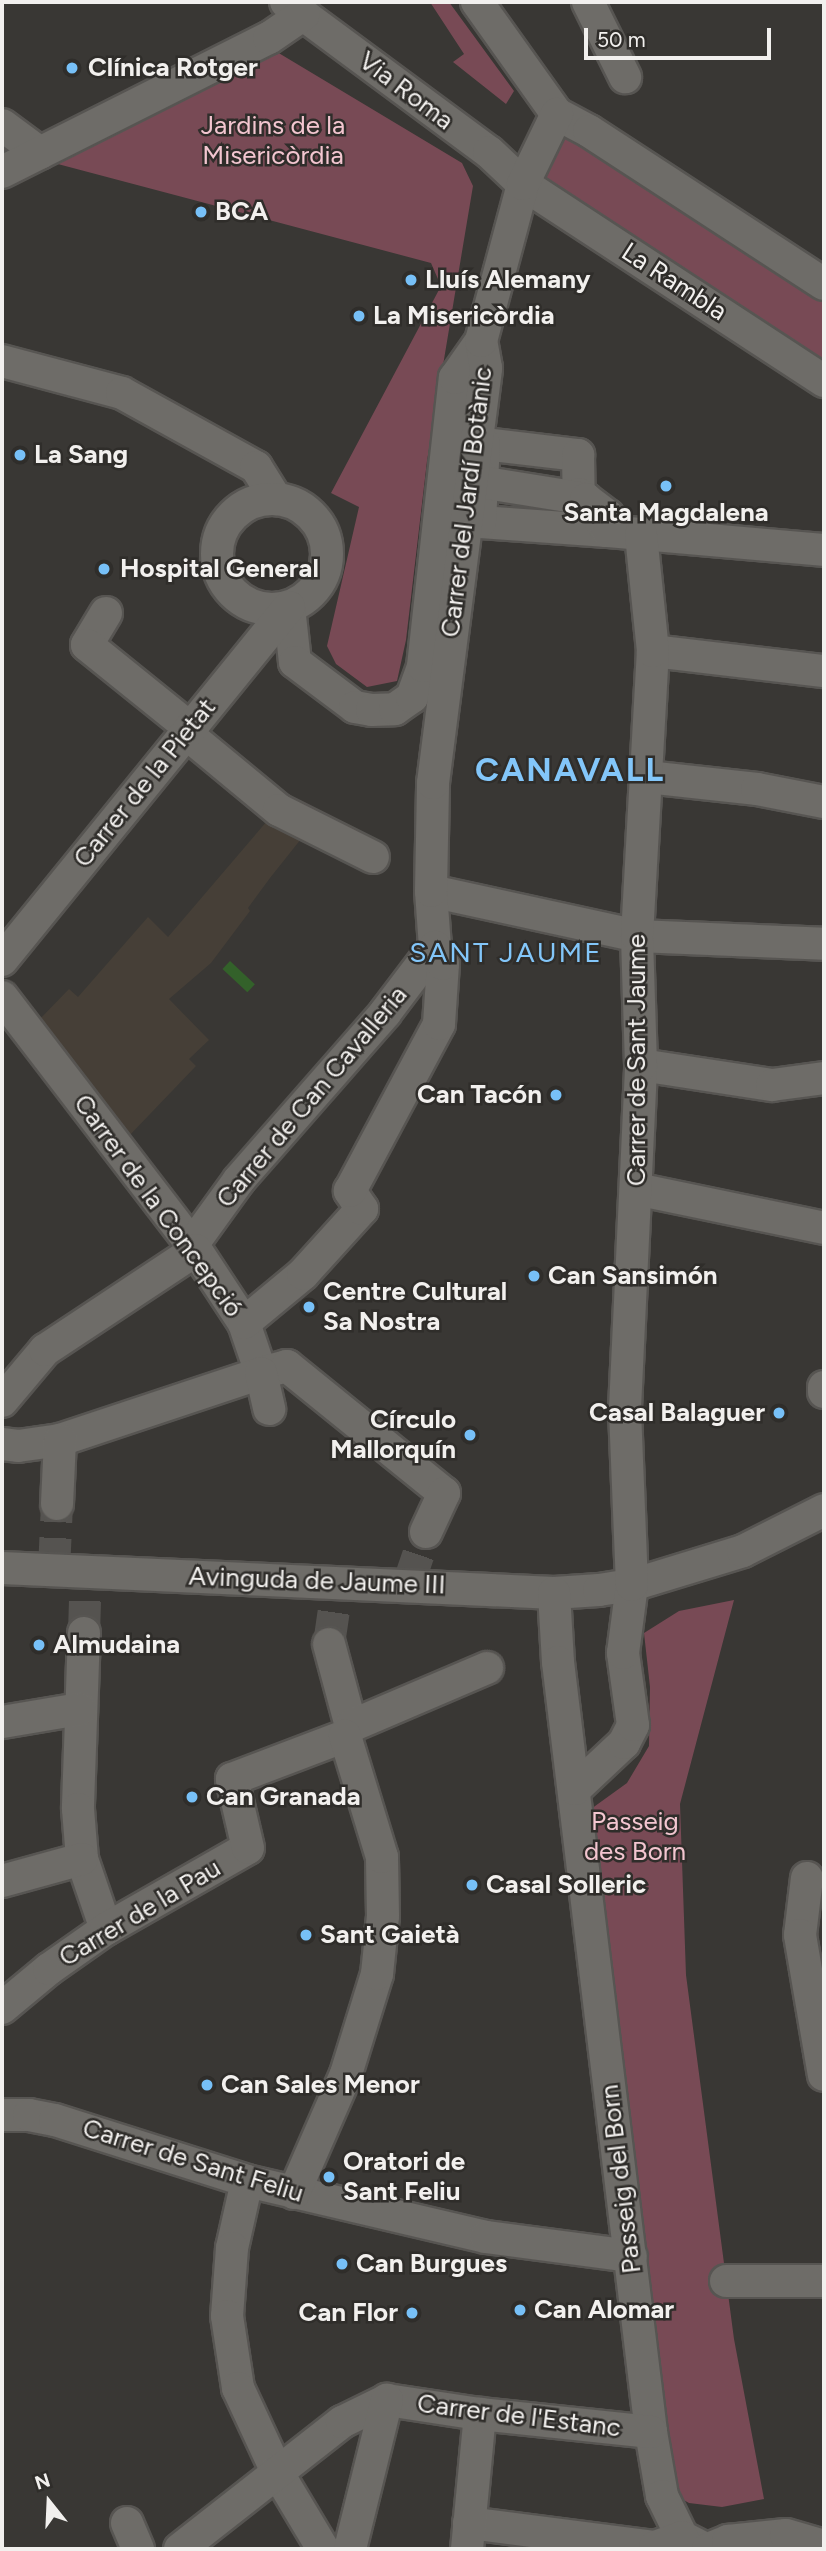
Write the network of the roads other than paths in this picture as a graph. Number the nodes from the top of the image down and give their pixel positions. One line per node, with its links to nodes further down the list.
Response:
1 (477, 2): 5 (street)
2 (588, 2): 4 (street)
3 (295, 8): 7 (street); 9 (street, Via Roma)
4 (625, 77)
5 (557, 114): 9 (street, Carrer del Jardí Botànic); 10 (street)
6 (2, 125): 7 (street)
7 (40, 153): 8 (street)
8 (2, 172)
9 (523, 184): 11 (street, Carrer del Jardí Botànic); 13 (street, La Rambla)
10 (824, 284)
11 (481, 341): 14 (street, Carrer del Jardí Botànic); 20 (street)
12 (3, 363): 15 (street)
13 (824, 381)
14 (478, 463): 16 (street); 16 (street); 17 (street); 28 (street, Carrer del Jardí Botànic)
15 (276, 499): 20 (street); 20 (street)
16 (586, 499): 17 (street)
17 (607, 531): 18 (street)
18 (641, 535): 19 (street); 22 (street, Carrer de Sant Jaume)
19 (824, 551)
20 (289, 607): 24 (street, Carrer de la Pietat)
21 (107, 612): 24 (street)
22 (653, 651): 23 (street); 25 (street, Carrer de Sant Jaume)
23 (824, 671)
24 (189, 731): 27 (street); 32 (street, Carrer de la Pietat)
25 (647, 776): 26 (street); 29 (street, Carrer de Sant Jaume)
26 (824, 802)
27 (373, 857)
28 (430, 891): 29 (street); 31 (street)
29 (637, 936): 30 (street); 34 (street, Carrer de Sant Jaume)
30 (824, 944)
31 (435, 947): 38 (street, Carrer de Can Cavalleria); 39 (street)
32 (2, 960)
33 (2, 998): 38 (street, Carrer de la Concepció)
34 (641, 1065): 35 (street); 36 (street, Carrer de Sant Jaume)
35 (824, 1078)
36 (636, 1189): 37 (street); 49 (street, Carrer de Sant Jaume)
37 (824, 1228)
38 (194, 1247): 39 (street, Carrer de la Concepció); 41 (street)
39 (244, 1323): 40 (street, Carrer de la Concepció)
40 (261, 1373): 42 (street, Carrer de la Concepció); 43 (street); 47 (street)
41 (2, 1401)
42 (269, 1409)
43 (60, 1440): 44 (street); 45 (street)
44 (2, 1444)
45 (57, 1504)
46 (824, 1510): 49 (street, Avinguda de Jaume III)
47 (426, 1532)
48 (2, 1568): 50 (street, Avinguda de Jaume III)
49 (632, 1585): 50 (street, Avinguda de Jaume III); 57 (street, Carrer de Sant Jaume)
50 (554, 1593): 57 (street, Passeig del Born)
51 (84, 1633): 54 (street)
52 (329, 1644): 56 (street)
53 (488, 1668): 56 (street)
54 (80, 1709): 55 (street); 58 (street)
55 (2, 1722)
56 (348, 1731): 61 (street, Carrer de la Pau); 66 (street)
57 (575, 1789): 67 (street, Passeig del Born)
58 (82, 1859): 60 (street); 61 (street)
59 (807, 1878): 63 (street)
60 (2, 1881)
61 (106, 1929): 62 (street, Carrer de la Pau)
62 (2, 2008)
63 (824, 2075)
64 (2, 2115): 65 (street, Carrer de Sant Feliu)
65 (247, 2180): 66 (street, Carrer de Sant Feliu); 73 (street)
66 (295, 2193): 67 (street, Carrer de Sant Feliu)
67 (631, 2256): 72 (street, Passeig del Born)
68 (726, 2281): 69 (street)
69 (824, 2283)
70 (387, 2400): 71 (street, Carrer de l'Estanc); 73 (street); 79 (street)
71 (480, 2414): 72 (street, Carrer de l'Estanc); 74 (street)
72 (651, 2432): 75 (street, Passeig del Born)
73 (277, 2472): 77 (street); 78 (street)
74 (468, 2536): 75 (street)
75 (711, 2545): 76 (street)
76 (824, 2546)
77 (180, 2549)
78 (323, 2549)
79 (350, 2549)

